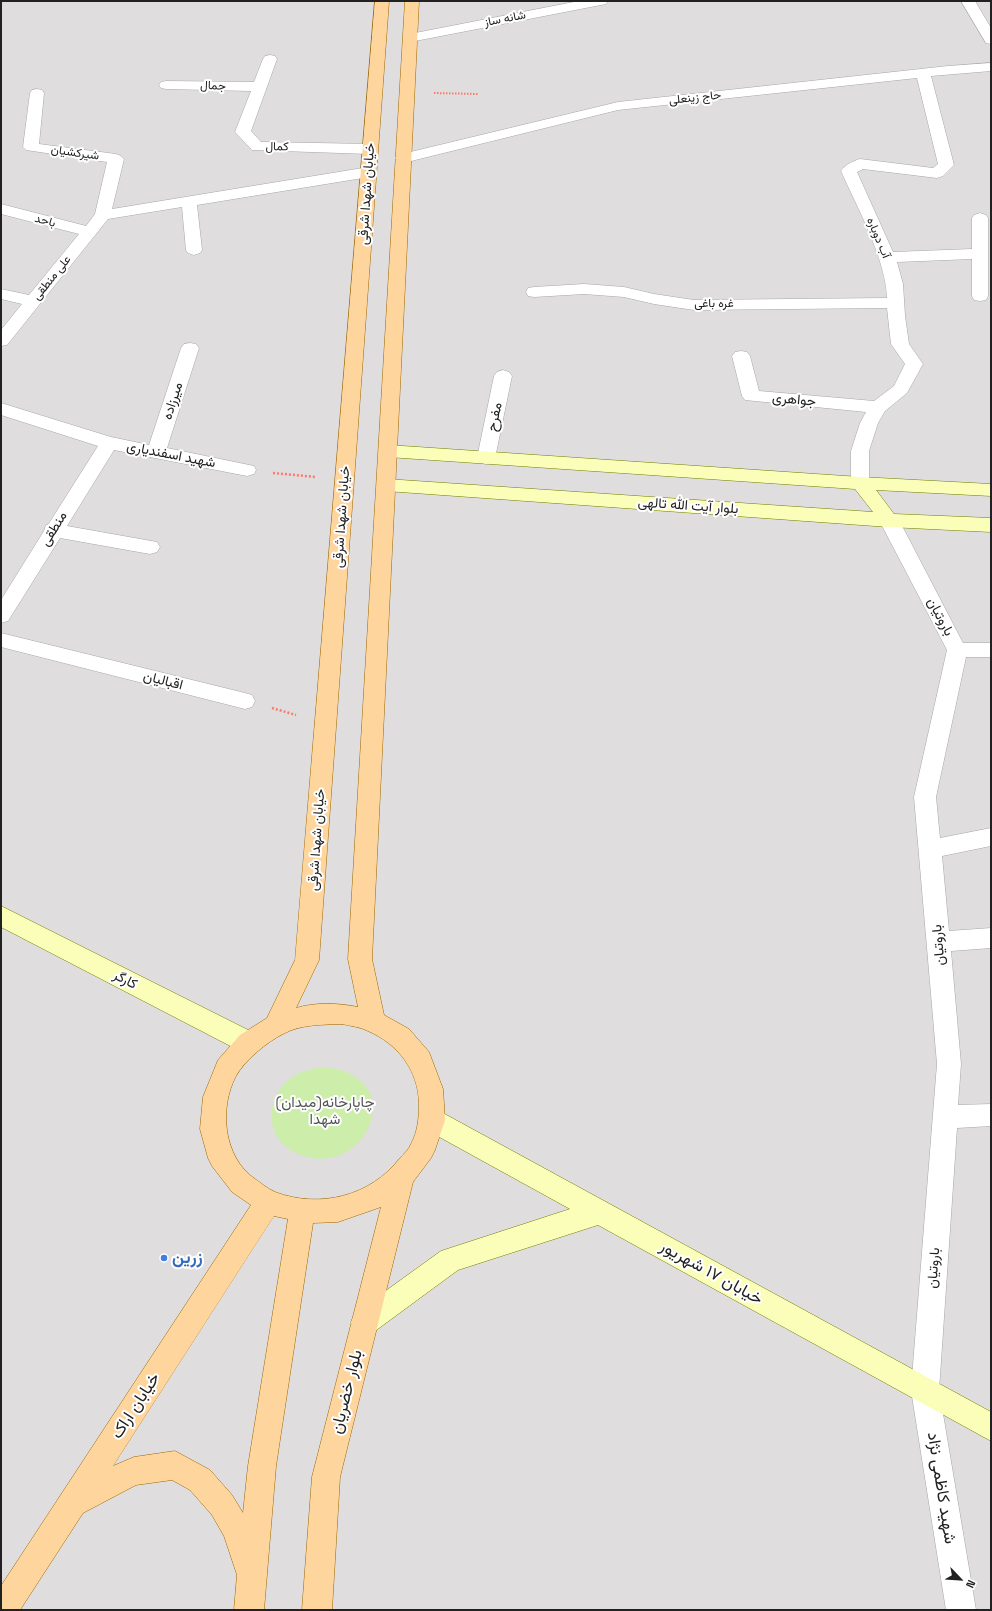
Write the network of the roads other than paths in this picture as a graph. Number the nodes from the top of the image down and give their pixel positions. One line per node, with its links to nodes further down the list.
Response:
1 (382, 1): 14 (main road, خیابان شهدا شرقی)
2 (412, 1): 6 (main road)
3 (600, 1): 5 (street, شانه ساز)
4 (968, 1): 7 (street)
5 (578, 3): 6 (street, شانه ساز)
6 (410, 38): 15 (main road)
7 (991, 40)
8 (270, 59): 12 (street, کمال)
9 (991, 67): 10 (street, حاج زینعلی)
10 (923, 73): 15 (street, حاج زینعلی); 24 (street, آب دوباره)
11 (166, 85): 12 (street, جمال)
12 (259, 87): 14 (street, کمال)
13 (38, 93): 19 (street, شیرکشیان)
14 (370, 149): 16 (main road, خیابان شهدا شرقی)
15 (403, 158): 37 (main road)
16 (369, 172): 17 (street); 59 (main road, خیابان شهدا شرقی)
17 (189, 202): 19 (street); 22 (street)
18 (1, 209): 21 (street, باحد)
19 (103, 215): 21 (street, علی منطقی)
20 (980, 218): 23 (street)
21 (90, 232): 28 (street, علی منطقی)
22 (194, 250)
23 (980, 254): 24 (street); 27 (street)
24 (887, 257): 29 (street, آب دوباره)
25 (534, 292): 29 (street, غره باغی)
26 (1, 294): 28 (street)
27 (980, 296)
28 (34, 301): 30 (street, علی منطقی)
29 (896, 304): 34 (street, آب دوباره)
30 (1, 341)
31 (190, 348): 38 (street, میرزاده)
32 (741, 356): 34 (street, جواهری)
33 (503, 376): 39 (street, مفرح)
34 (878, 407): 41 (street, آب دوباره)
35 (1, 409): 36 (street, شهید اسفندیاری)
36 (108, 443): 38 (street, شهید اسفندیاری); 46 (street, منطقی)
37 (388, 451): 39 (main road); 42 (main road)
38 (156, 453): 40 (street, شهید اسفندیاری)
39 (486, 458): 41 (main road)
40 (247, 470)
41 (860, 483): 43 (main road); 44 (main road)
42 (386, 485): 44 (main road, بلوار آیت الله تالهی); 58 (main road)
43 (991, 490)
44 (889, 520): 45 (main road, بلوار آیت الله تالهی); 50 (street, باروتیان)
45 (991, 525)
46 (53, 530): 47 (street); 48 (street, منطقی)
47 (150, 547)
48 (1, 616)
49 (1, 640): 52 (street, اقبالیان)
50 (957, 650): 51 (street); 54 (street, باروتیان)
51 (991, 650)
52 (245, 702)
53 (991, 836): 54 (street)
54 (930, 849): 57 (street, باروتیان)
55 (1, 916): 60 (main road, کارگر)
56 (991, 938): 57 (street)
57 (938, 942): 62 (street, باروتیان)
58 (373, 1021): 59 (main road); 63 (main road)
59 (276, 1025): 60 (main road)
60 (248, 1043): 65 (main road)
61 (991, 1115): 62 (street)
62 (945, 1117): 69 (street, باروتیان)
63 (432, 1120): 64 (main road); 67 (main road, خیابان ۱۷ شهریور)
64 (401, 1177): 66 (main road); 68 (main road, بلوار خضریان)
65 (268, 1202): 66 (main road); 71 (main road, خیابان اراک)
66 (302, 1211): 72 (main road)
67 (601, 1212): 68 (main road); 69 (main road, خیابان ۱۷ شهریور)
68 (365, 1322): 75 (main road, بلوار خضریان)
69 (925, 1390): 70 (main road, خیابان ۱۷ شهریور); 76 (street, شهید کاظمی نژاد)
70 (991, 1427)
71 (72, 1503): 72 (main road); 73 (main road, خیابان اراک)
72 (252, 1576): 74 (main road)
73 (3, 1610)
74 (249, 1610)
75 (317, 1610)
76 (961, 1610)

